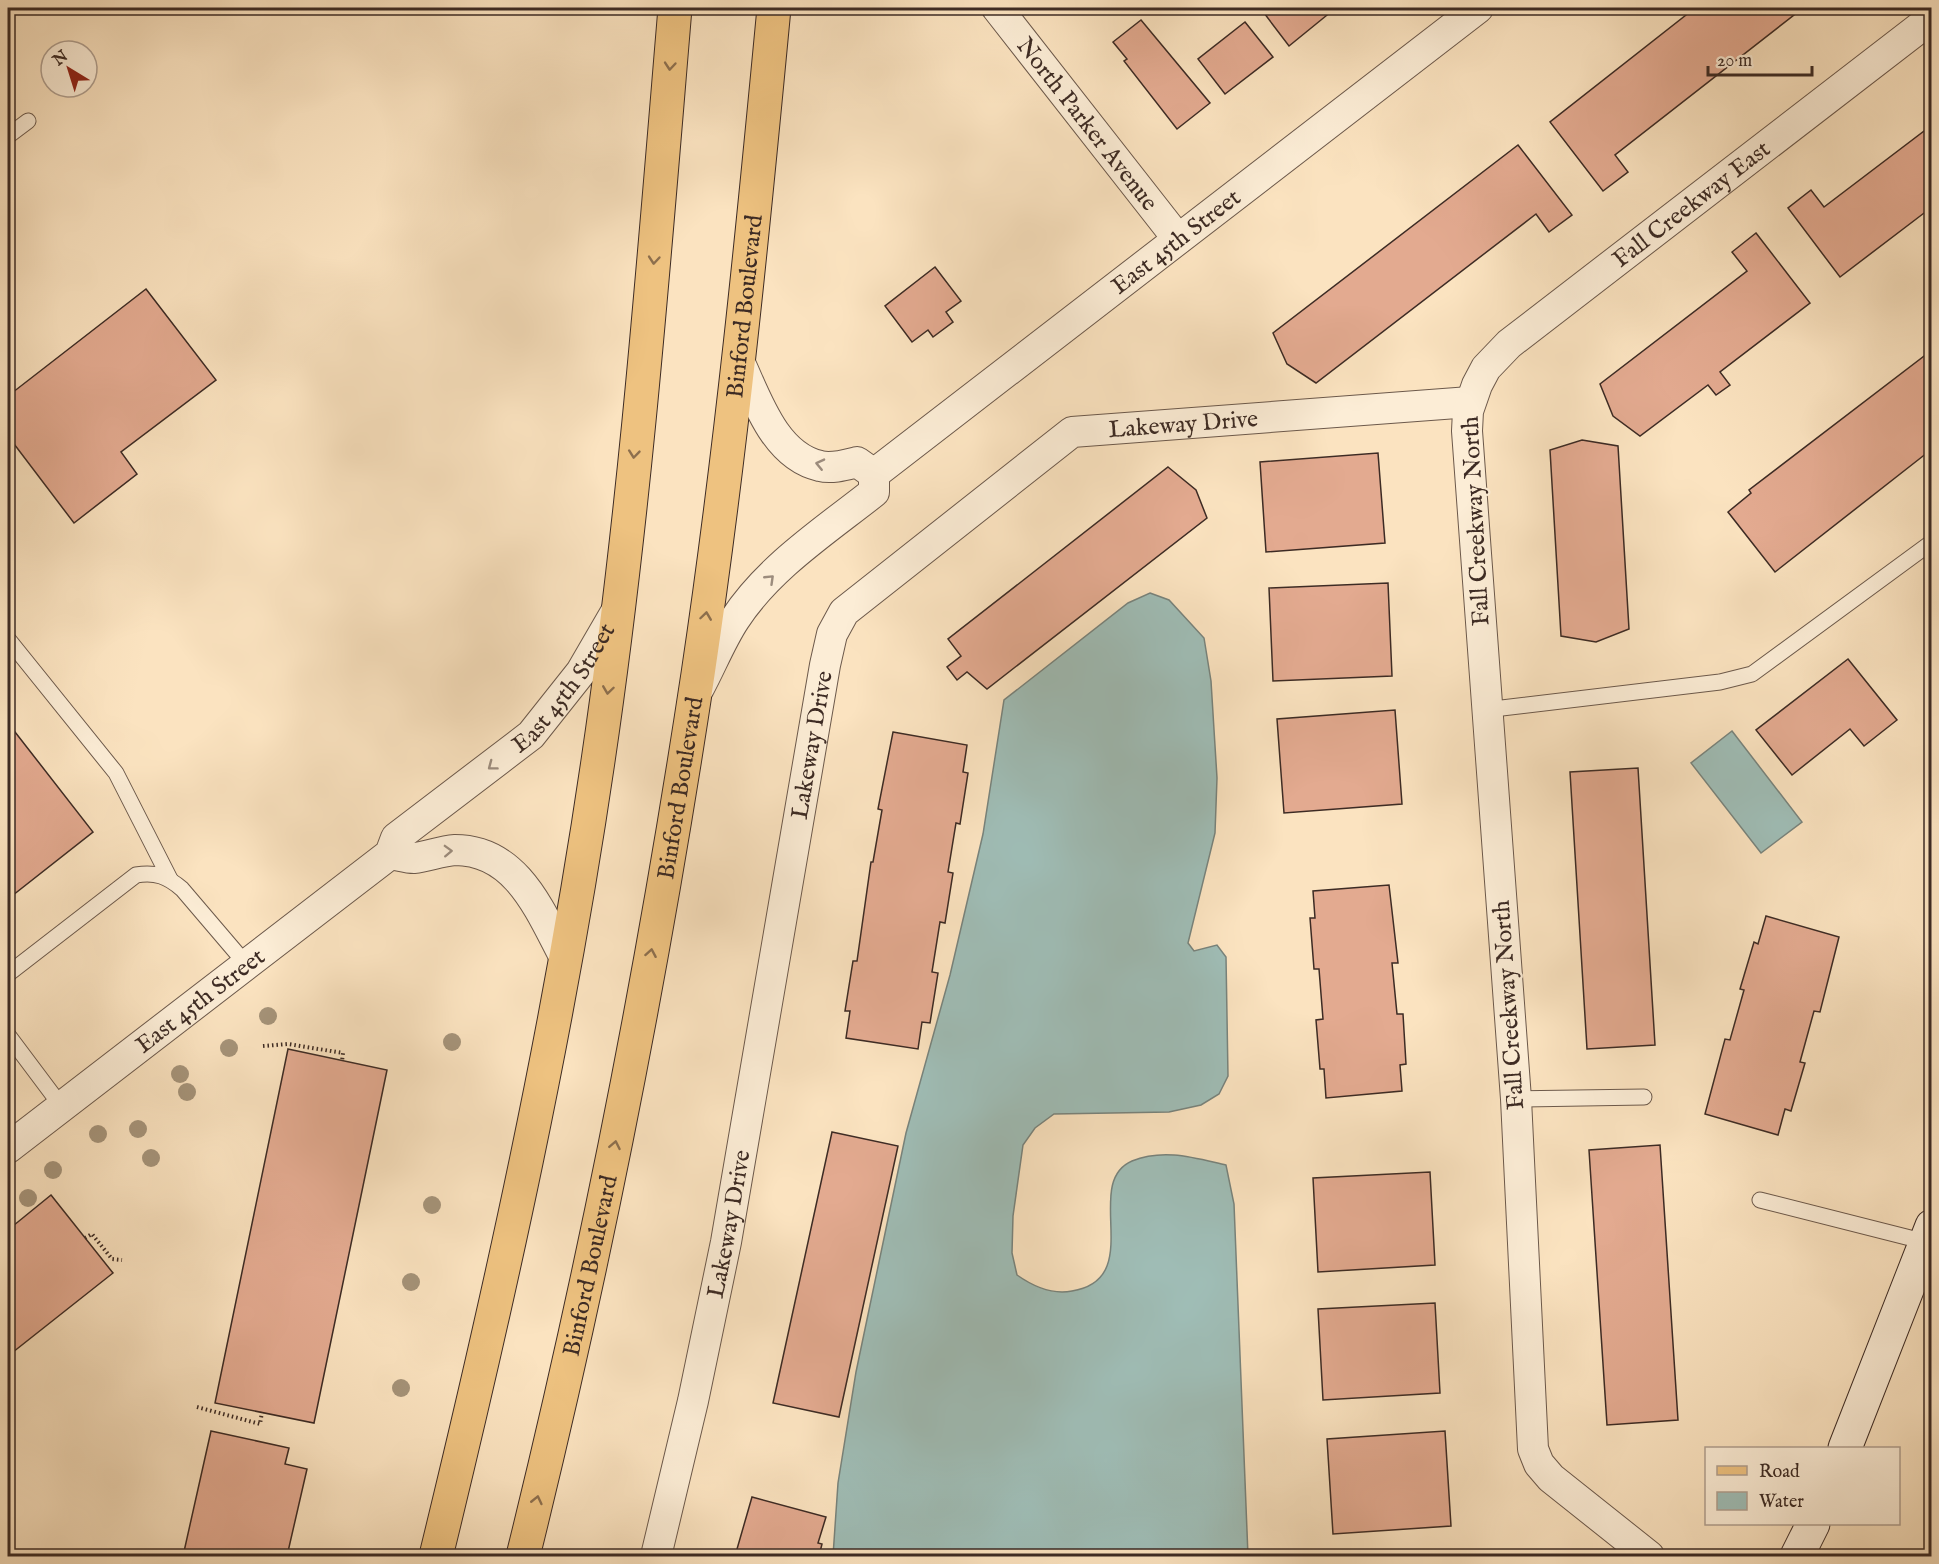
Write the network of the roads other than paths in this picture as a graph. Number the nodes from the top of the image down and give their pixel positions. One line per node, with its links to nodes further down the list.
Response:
1 (675, 8): 13 (main road, one-way to 13)
2 (774, 8): 9 (main road, Binford Boulevard)
3 (996, 8): 8 (street, North Parker Avenue)
4 (1478, 8): 8 (street, East 45th Street)
5 (1932, 18): 10 (street, Fall Creekway East)
6 (28, 122): 7 (lane)
7 (8, 136)
8 (1178, 239): 11 (street, East 45th Street)
9 (739, 361): 11 (street, one-way to 9); 15 (main road, Binford Boulevard, one-way to 9)
10 (1470, 402): 16 (street, Fall Creekway North); 33 (street, Lakeway Drive)
11 (874, 474): 15 (street, one-way to 11)
12 (1932, 542): 16 (lane)
13 (618, 607): 17 (street, East 45th Street, one-way to 17); 19 (main road, one-way to 19)
14 (8, 639): 18 (lane)
15 (694, 698): 32 (main road, Binford Boulevard, one-way to 15)
16 (1485, 710): 24 (street, Fall Creekway North)
17 (390, 854): 19 (street, one-way to 19); 20 (street, East 45th Street)
18 (170, 879): 20 (lane); 21 (lane)
19 (565, 958): 31 (main road)
20 (246, 964): 25 (street, East 45th Street)
21 (8, 974)
22 (8, 1035): 25 (lane)
23 (1644, 1097): 24 (lane)
24 (1516, 1099): 34 (street, Fall Creekway North)
25 (62, 1107): 26 (street, East 45th Street)
26 (8, 1149)
27 (1760, 1200): 28 (lane)
28 (1929, 1234): 29 (main road)
29 (1846, 1447)
30 (1813, 1525): 35 (main road)
31 (436, 1557)
32 (524, 1557)
33 (656, 1557)
34 (1649, 1557)
35 (1797, 1557)

